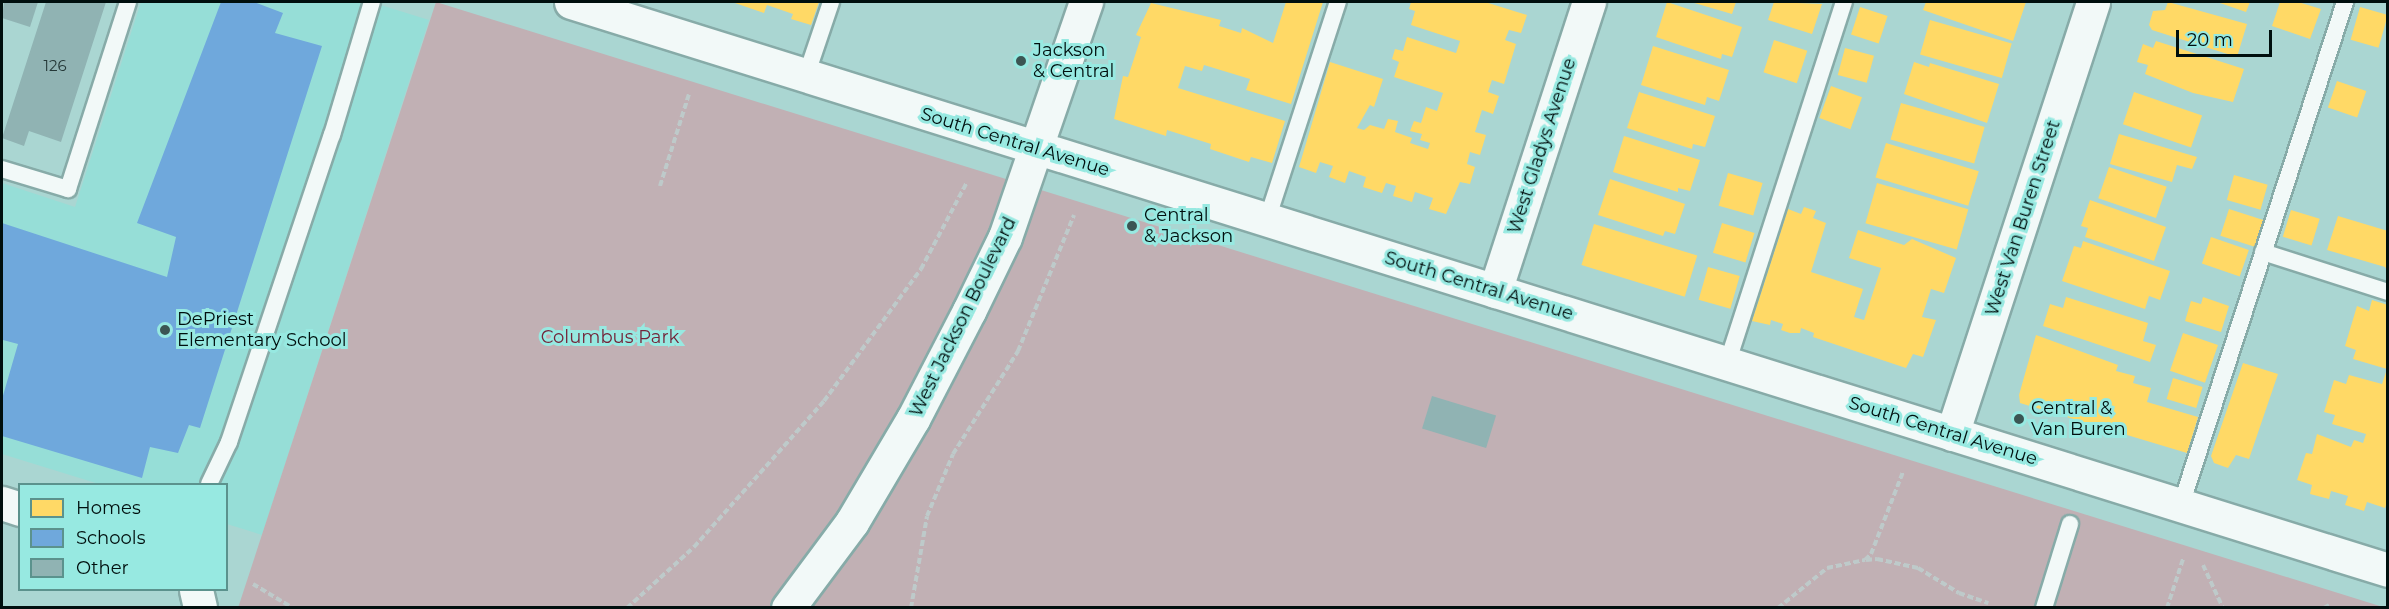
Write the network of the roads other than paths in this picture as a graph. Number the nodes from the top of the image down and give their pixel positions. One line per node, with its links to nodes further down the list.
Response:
1 (128, 2): 13 (lane)
2 (372, 2): 20 (lane)
3 (575, 2): 11 (street, South Central Avenue)
4 (831, 2): 11 (lane)
5 (1086, 2): 12 (street, West Jackson Boulevard)
6 (1338, 2): 14 (lane)
7 (1589, 2): 16 (street, West Gladys Avenue)
8 (1844, 2): 18 (lane)
9 (2093, 2): 19 (street, West Van Buren Street)
10 (2345, 2): 15 (lane)
11 (806, 76): 12 (street, South Central Avenue)
12 (1038, 149): 14 (street, South Central Avenue); 28 (street, West Jackson Boulevard)
13 (2, 169)
14 (1267, 220): 16 (street, South Central Avenue)
15 (2263, 252): 17 (lane); 22 (lane)
16 (1495, 291): 18 (street, South Central Avenue)
17 (2388, 292)
18 (1727, 364): 19 (street, South Central Avenue)
19 (1952, 434): 22 (street, South Central Avenue)
20 (208, 483)
21 (2, 503): 23 (street)
22 (2181, 505): 25 (street, South Central Avenue)
23 (18, 507)
24 (2070, 524): 29 (lane)
25 (2388, 570)
26 (196, 591): 27 (street)
27 (200, 608)
28 (788, 608)
29 (2044, 608)

